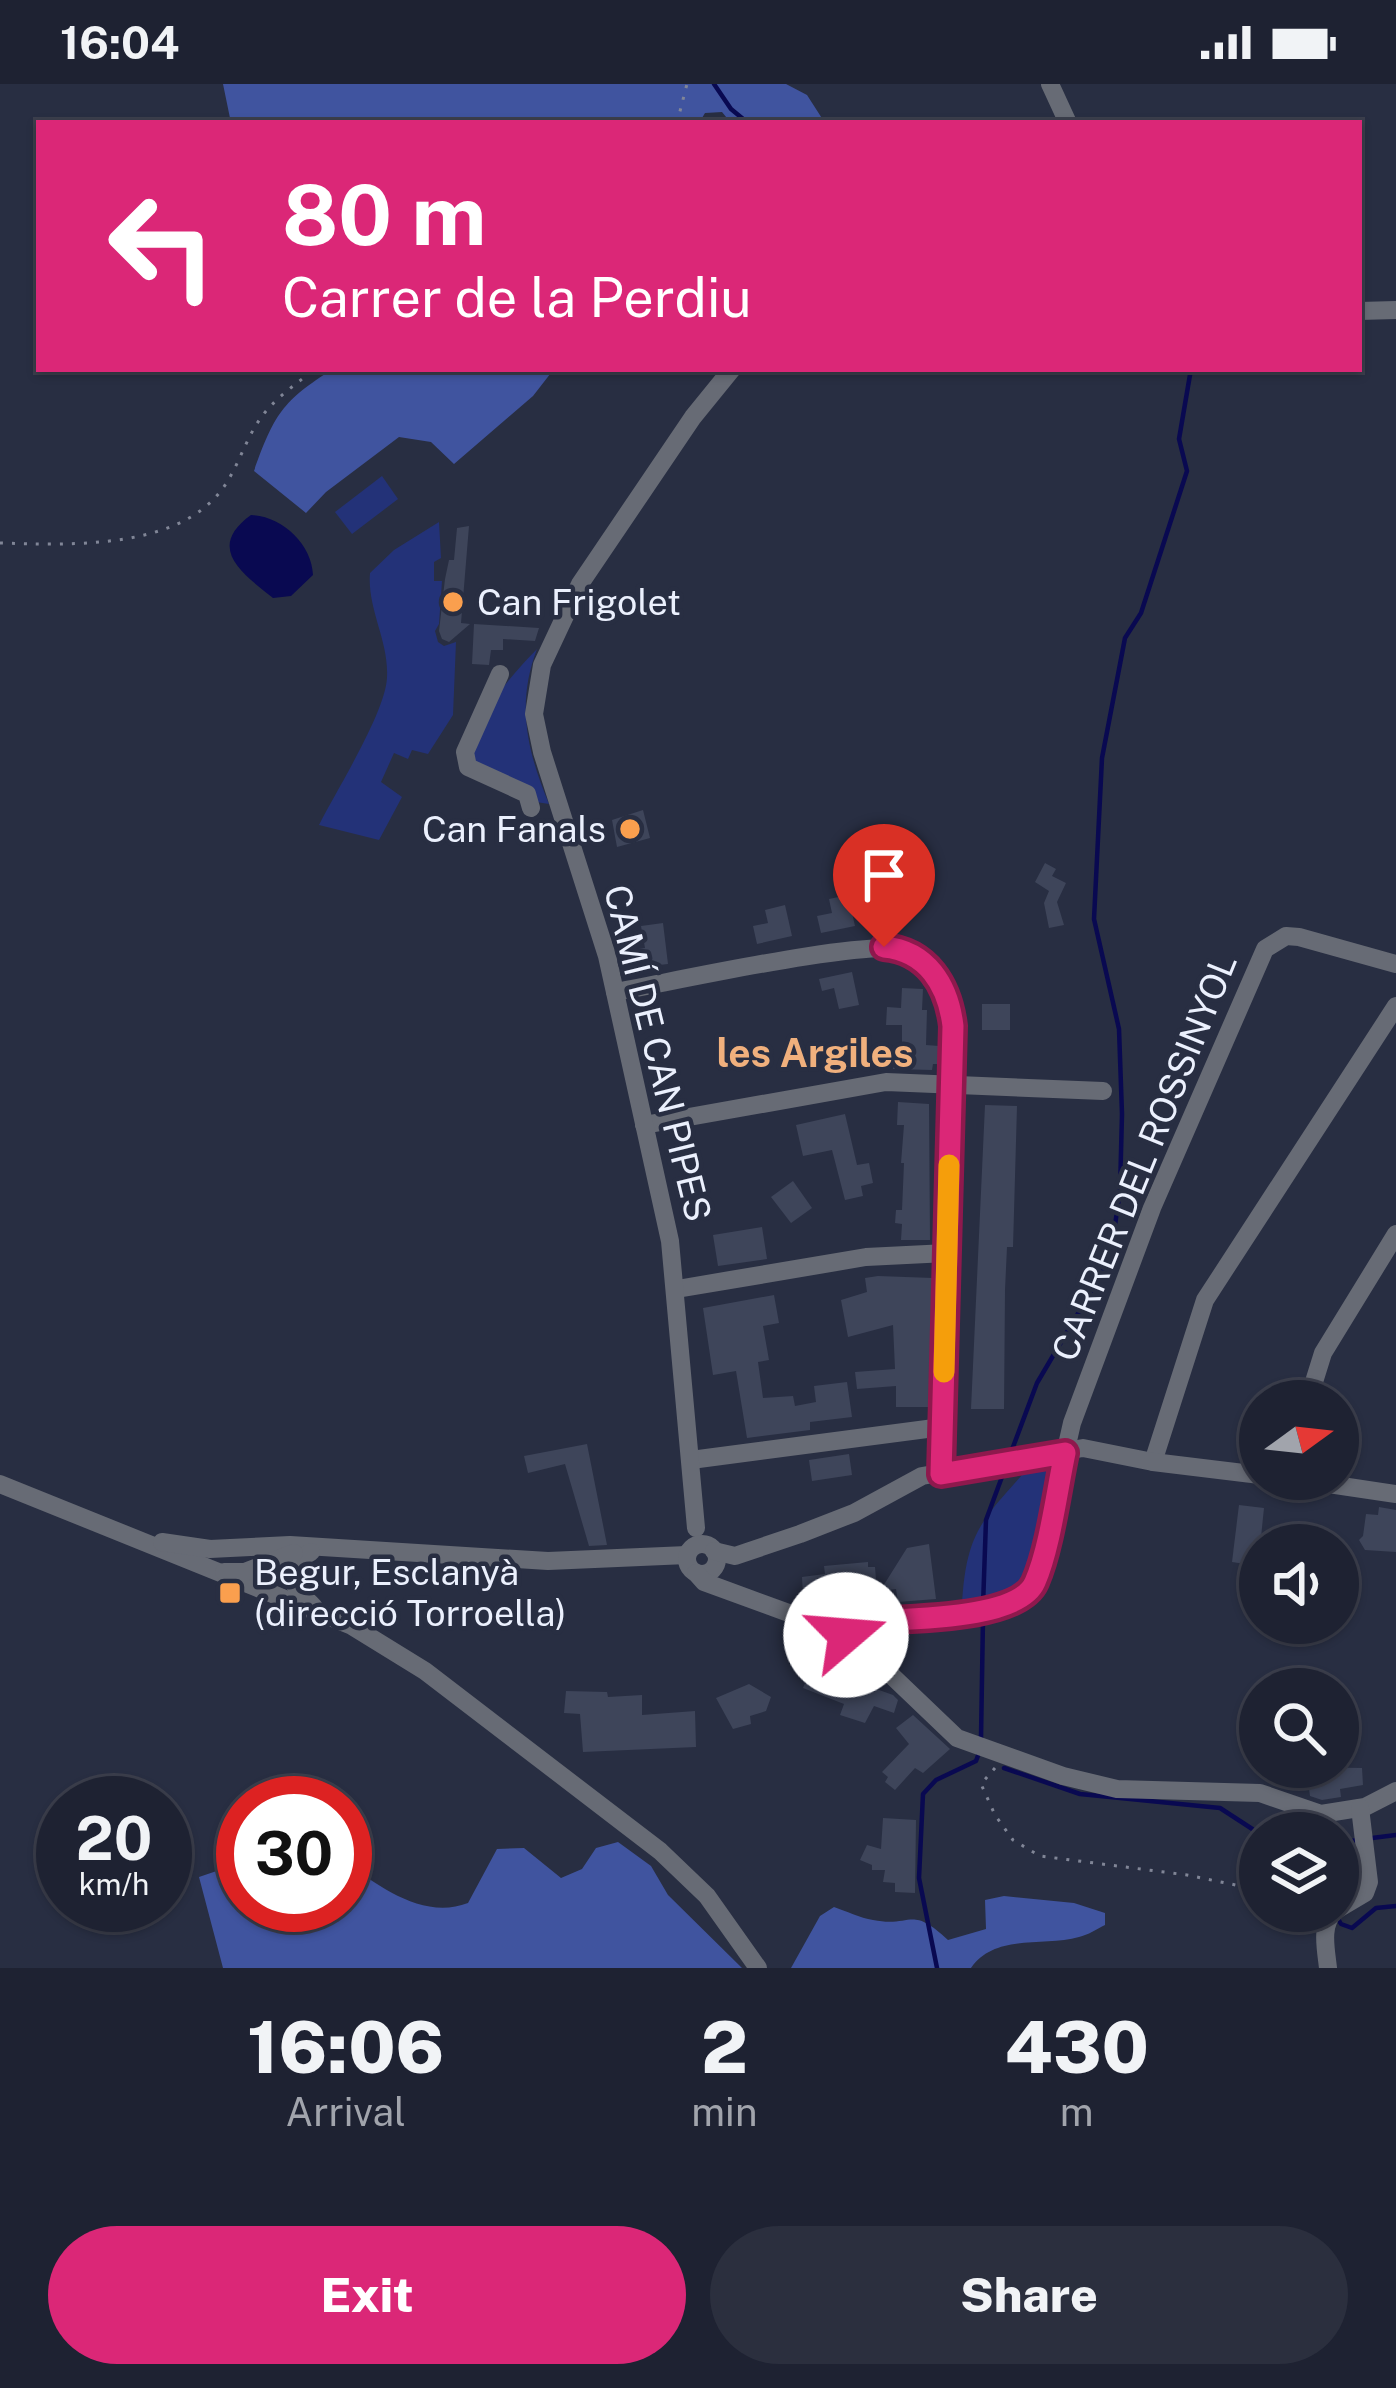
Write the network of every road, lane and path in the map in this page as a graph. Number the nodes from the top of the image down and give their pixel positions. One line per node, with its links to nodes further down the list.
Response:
1 (687, 84): 3 (path)
2 (1051, 84): 4 (street)
3 (678, 120)
4 (1067, 120)
5 (1396, 310): 6 (street)
6 (1362, 311)
7 (312, 372): 9 (path)
8 (730, 372): 13 (street, CAMÍ DE CAN PIPES)
9 (0, 542)
10 (500, 674): 11 (street)
11 (531, 808)
12 (1396, 964): 23 (street, CARRER DEL ROSSINYOL)
13 (615, 992): 15 (street); 17 (street, CAMÍ DE CAN PIPES)
14 (1396, 1006): 25 (street)
15 (951, 1084): 16 (street); 17 (street); 19 (street)
16 (1103, 1091)
17 (644, 1125): 20 (street, CAMÍ DE CAN PIPES)
18 (1396, 1234): 21 (street)
19 (947, 1253): 20 (street); 22 (street)
20 (676, 1289): 24 (street, CAMÍ DE CAN PIPES)
21 (1314, 1380)
22 (942, 1427): 24 (street); 27 (street)
23 (1065, 1453): 25 (street); 27 (street); 41 (street, CARRER DEL ROSSINYOL)
24 (692, 1460): 31 (street, CAMÍ DE CAN PIPES)
25 (1153, 1462): 26 (street)
26 (1239, 1472)
27 (941, 1474): 35 (street)
28 (0, 1484): 32 (street)
29 (1359, 1489): 30 (street)
30 (1396, 1494)
31 (696, 1528): 35 (street); 36 (street, CAMÍ DE CAN PIPES)
32 (128, 1536): 33 (street); 37 (street)
33 (251, 1549): 34 (street); 38 (street)
34 (316, 1549): 36 (street); 38 (street); 40 (street)
35 (712, 1549): 36 (street)
36 (690, 1562): 42 (street)
37 (210, 1570): 38 (street); 39 (street)
38 (245, 1572): 39 (street)
39 (262, 1592): 40 (street)
40 (322, 1614): 50 (street)
41 (857, 1622): 42 (street); 43 (street)
42 (816, 1623): 43 (street)
43 (859, 1652): 44 (street)
44 (989, 1751): 46 (street); 47 (path)
45 (1396, 1791): 46 (street)
46 (1360, 1808): 48 (street)
47 (1239, 1886)
48 (1359, 1897)
49 (1326, 1932): 51 (street)
50 (758, 1968)
51 (1328, 1968)

